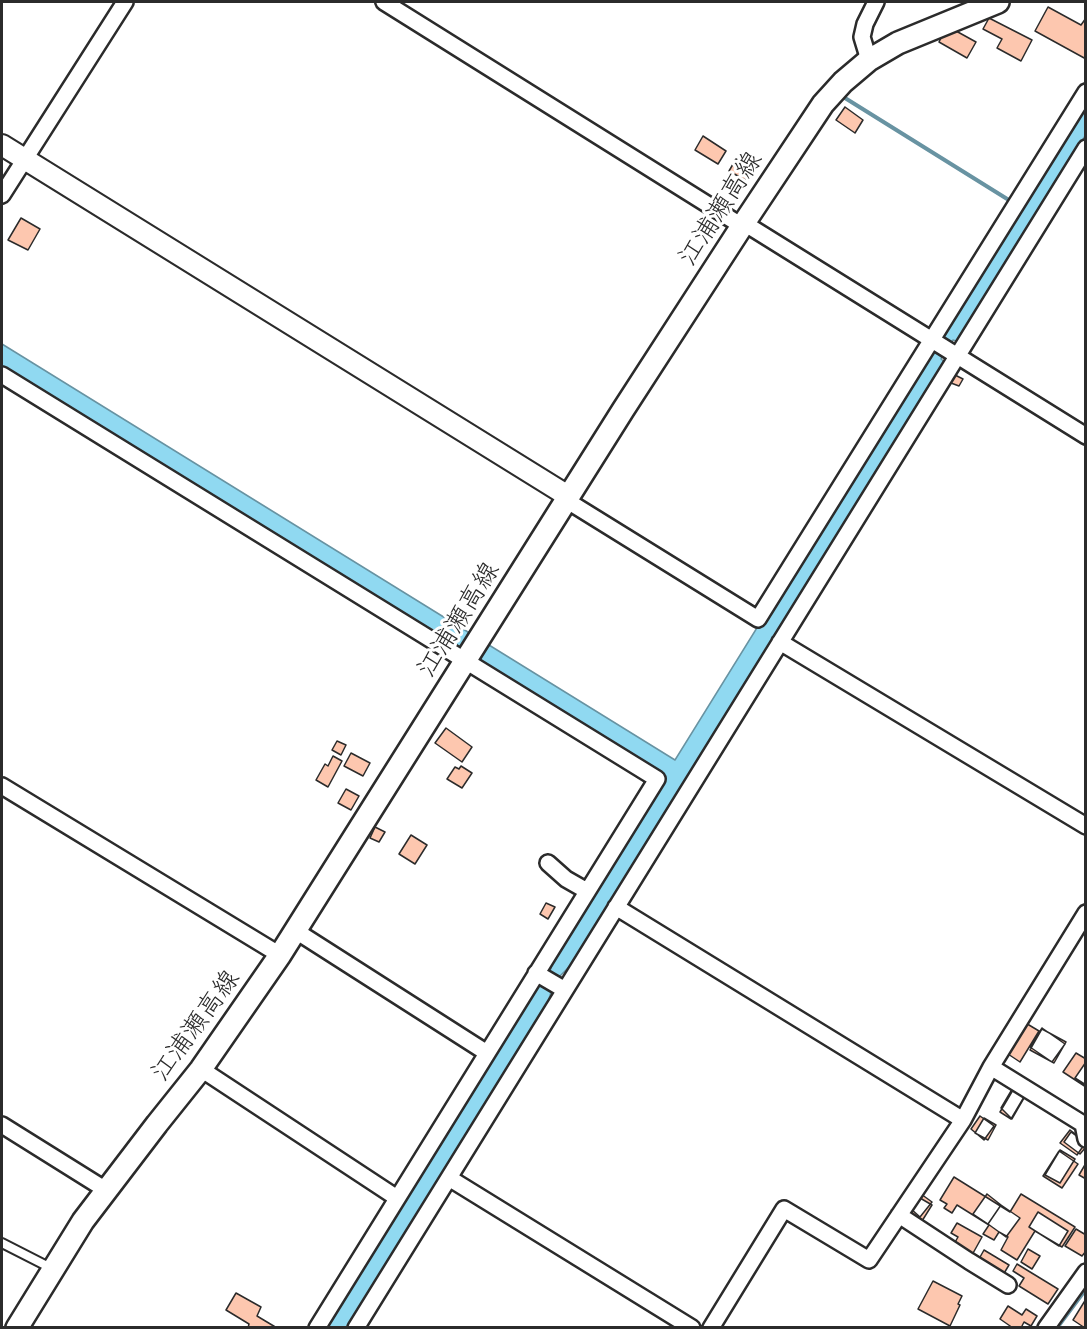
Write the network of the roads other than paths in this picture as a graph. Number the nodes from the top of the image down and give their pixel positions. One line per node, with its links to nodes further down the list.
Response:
1 (384, 2): 11 (street)
2 (876, 2): 5 (street)
3 (998, 2): 5 (main road, 江浦瀬高線)
4 (120, 3): 9 (street)
5 (869, 60): 11 (main road, 江浦瀬高線)
6 (1086, 92): 12 (street)
7 (2, 145): 9 (street)
8 (1086, 148): 13 (street)
9 (24, 159): 10 (street); 16 (street)
10 (2, 195)
11 (743, 224): 12 (street); 16 (main road, 江浦瀬高線)
12 (933, 340): 13 (street); 16 (street)
13 (954, 353): 15 (street); 17 (street)
14 (2, 375): 18 (street)
15 (1086, 436)
16 (567, 498): 18 (main road, 江浦瀬高線)
17 (780, 642): 20 (street); 23 (street)
18 (467, 658): 22 (street); 25 (main road, 江浦瀬高線)
19 (2, 786): 26 (street)
20 (1086, 826)
21 (548, 864): 22 (street)
22 (587, 891): 27 (street)
23 (616, 907): 27 (street); 31 (street)
24 (1085, 914): 29 (street)
25 (296, 931): 26 (main road, 江浦瀬高線); 28 (street)
26 (280, 955): 30 (main road, 江浦瀬高線)
27 (550, 981): 28 (street); 34 (street)
28 (486, 1053): 36 (street)
29 (991, 1067): 31 (street); 33 (street)
30 (201, 1069): 35 (main road, 江浦瀬高線); 36 (street)
31 (963, 1120): 37 (street)
32 (2, 1125): 35 (street)
33 (1086, 1139)
34 (450, 1178): 44 (street); 45 (street)
35 (106, 1190): 39 (main road, 江浦瀬高線)
36 (397, 1198): 43 (street)
37 (899, 1215): 41 (street); 46 (street)
38 (2, 1243): 39 (lane)
39 (53, 1269): 42 (main road, 江浦瀬高線)
40 (1086, 1272): 47 (street)
41 (1008, 1285)
42 (17, 1328)
43 (317, 1328)
44 (356, 1328)
45 (692, 1328)
46 (711, 1328)
47 (1046, 1328)

